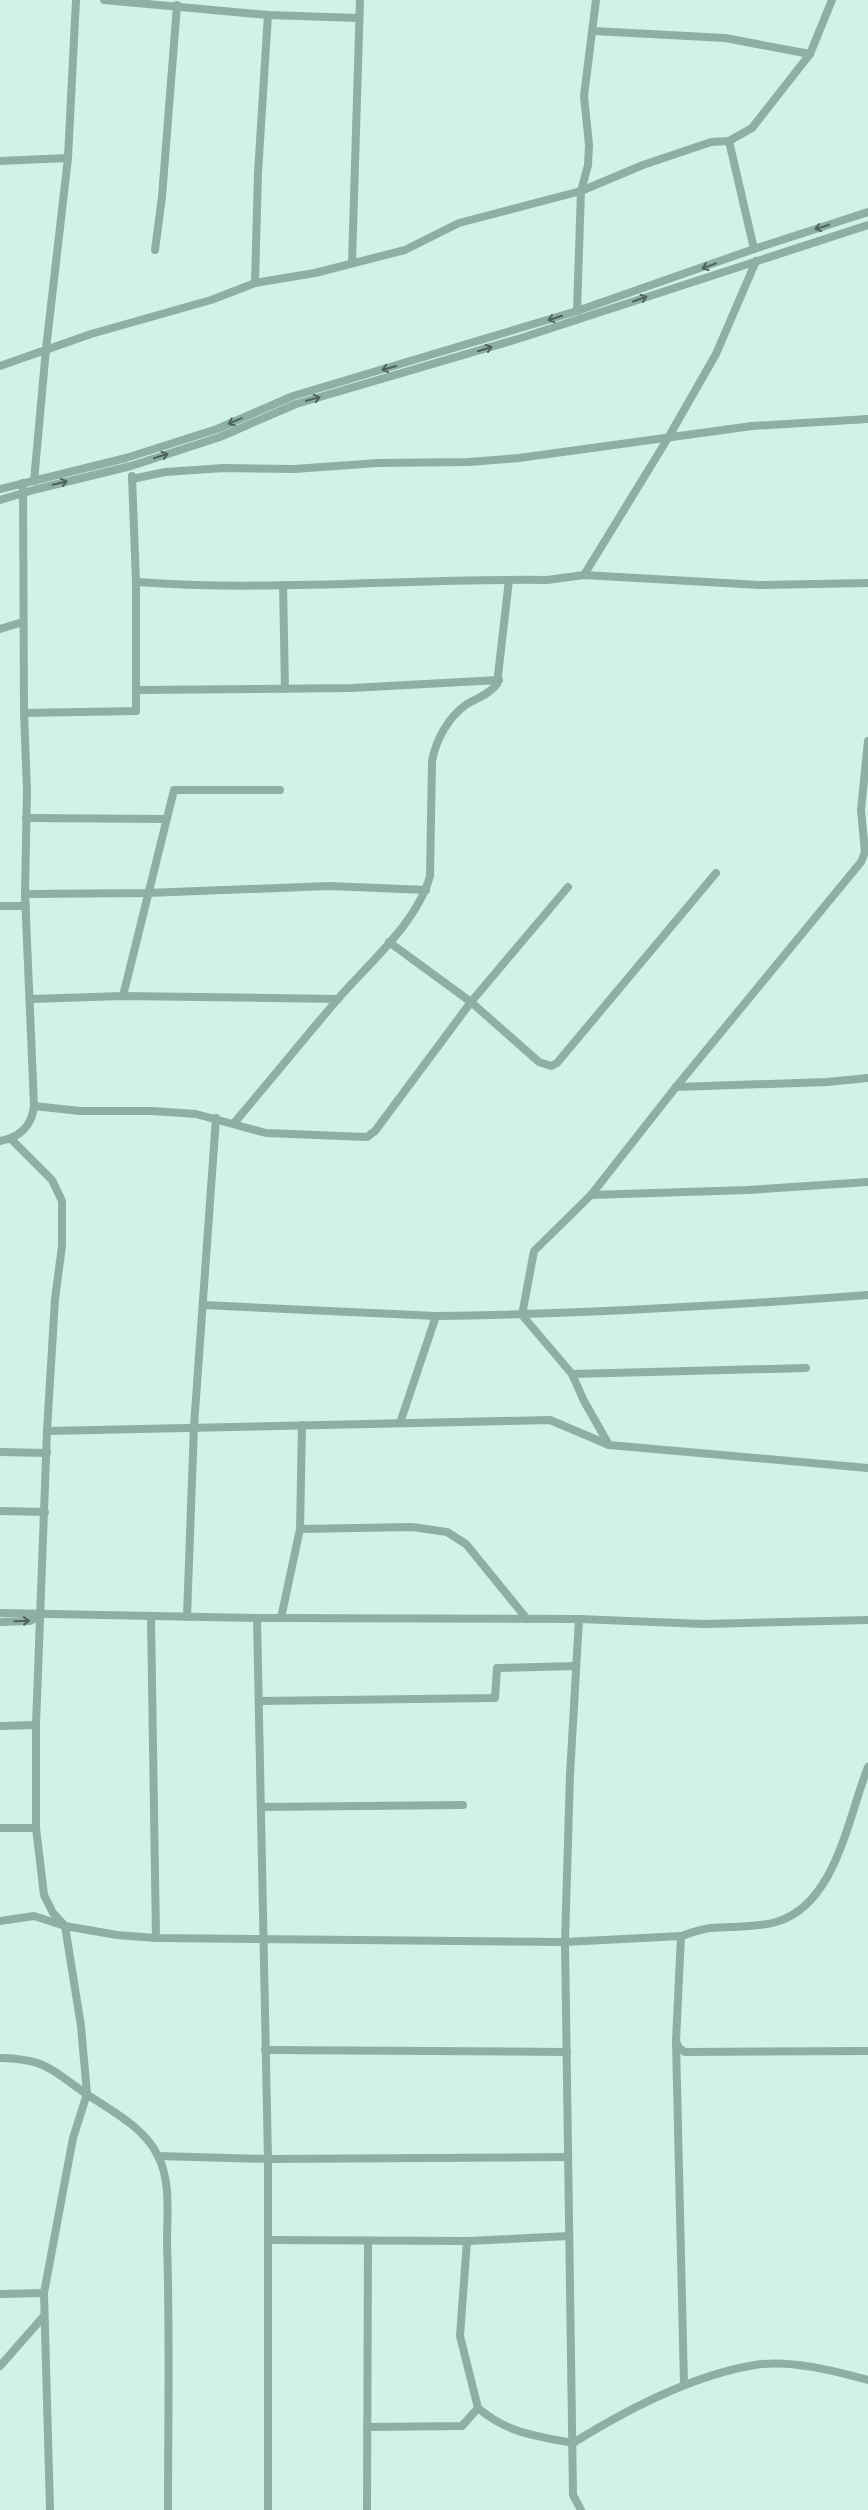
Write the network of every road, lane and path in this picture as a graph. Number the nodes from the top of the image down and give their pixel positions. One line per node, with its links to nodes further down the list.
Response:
1 (76, 0): 12 (street)
2 (104, 0): 6 (street)
3 (360, 0): 8 (street)
4 (596, 0): 9 (street)
5 (832, 0): 10 (street)
6 (177, 5): 7 (street); 18 (street)
7 (268, 15): 8 (street); 21 (street)
8 (358, 18): 20 (street)
9 (593, 30): 10 (street); 14 (street)
10 (810, 54): 11 (street)
11 (729, 141): 14 (street); 17 (street)
12 (68, 158): 13 (street); 23 (street)
13 (0, 161)
14 (582, 191): 20 (street); 22 (street)
15 (868, 212): 17 (street, one-way to 17)
16 (868, 225): 19 (street)
17 (754, 249): 22 (street, one-way to 22)
18 (154, 250)
19 (756, 261): 26 (street); 27 (street, one-way to 19)
20 (352, 263): 21 (street)
21 (255, 283): 23 (street)
22 (577, 311): 29 (street, one-way to 29)
23 (46, 349): 24 (street); 29 (street)
24 (0, 366)
25 (868, 419): 26 (street)
26 (668, 438): 28 (street); 34 (street)
27 (131, 466): 28 (street); 32 (street, one-way to 27)
28 (132, 479): 36 (street)
29 (34, 480): 30 (street)
30 (23, 483): 31 (street); 32 (street)
31 (0, 489)
32 (23, 493): 33 (street); 39 (street)
33 (0, 500)
34 (584, 575): 35 (street); 37 (street)
35 (508, 580): 38 (street); 41 (street)
36 (136, 582): 38 (street); 43 (street)
37 (868, 583)
38 (283, 585): 42 (street)
39 (23, 622): 40 (street); 44 (street)
40 (0, 629)
41 (499, 680): 42 (street); 51 (street)
42 (285, 689): 43 (street)
43 (137, 690): 44 (street)
44 (24, 714): 47 (street)
45 (868, 741): 62 (street)
46 (280, 790): 48 (street)
47 (26, 818): 48 (street); 53 (street)
48 (166, 819): 52 (street)
49 (716, 873): 60 (street)
50 (568, 887): 60 (street)
51 (426, 890): 52 (street); 56 (street)
52 (147, 893): 53 (street); 57 (street)
53 (25, 894): 55 (street)
54 (0, 906): 55 (street)
55 (26, 906): 59 (street)
56 (389, 942): 58 (street); 60 (street)
57 (123, 996): 58 (street); 59 (street)
58 (338, 999): 65 (street)
59 (31, 1000): 63 (street)
60 (471, 1002): 65 (street)
61 (868, 1078): 62 (street)
62 (676, 1087): 69 (street)
63 (34, 1106): 64 (street); 66 (street)
64 (216, 1118): 65 (street); 71 (street)
65 (234, 1124)
66 (11, 1139): 67 (street); 79 (street)
67 (0, 1141)
68 (868, 1182): 69 (street)
69 (591, 1195): 72 (street)
70 (868, 1295): 72 (street)
71 (203, 1305): 73 (street); 78 (street)
72 (522, 1315): 73 (street); 75 (street)
73 (436, 1316): 76 (street)
74 (806, 1368): 75 (street)
75 (572, 1374): 80 (street)
76 (400, 1423): 77 (street); 80 (street)
77 (302, 1425): 78 (street); 86 (street)
78 (194, 1426): 79 (street); 90 (street)
79 (47, 1431): 82 (street)
80 (609, 1445): 83 (street)
81 (0, 1452): 82 (street)
82 (47, 1453): 85 (street)
83 (868, 1468)
84 (0, 1511): 85 (street)
85 (45, 1512): 88 (street)
86 (300, 1529): 92 (street); 93 (street)
87 (0, 1613): 88 (street)
88 (42, 1615): 89 (street); 96 (street, one-way to 88); 99 (street)
89 (152, 1617): 90 (street); 110 (street)
90 (187, 1617): 91 (street)
91 (257, 1618): 92 (street); 98 (street)
92 (281, 1618): 93 (street)
93 (527, 1619): 94 (street)
94 (579, 1619): 95 (street); 97 (street)
95 (868, 1620)
96 (0, 1622)
97 (576, 1666): 98 (street); 111 (street)
98 (259, 1701): 103 (street)
99 (36, 1725): 100 (street); 105 (street)
100 (0, 1726)
101 (868, 1767): 108 (street)
102 (463, 1805): 103 (street)
103 (261, 1807): 109 (street)
104 (0, 1828): 105 (street)
105 (36, 1828): 107 (street)
106 (0, 1921): 107 (street)
107 (65, 1926): 110 (street); 117 (street)
108 (681, 1936): 111 (street); 112 (street)
109 (264, 1937): 110 (street); 111 (street); 113 (street)
110 (156, 1938)
111 (565, 1942): 115 (street)
112 (676, 2041): 114 (street); 130 (street)
113 (265, 2050): 115 (street); 120 (street)
114 (868, 2051)
115 (566, 2052): 119 (street)
116 (0, 2058): 117 (street)
117 (87, 2094): 118 (street); 125 (street)
118 (158, 2156): 120 (street); 135 (street)
119 (568, 2157): 120 (street); 121 (street)
120 (268, 2159): 122 (street)
121 (569, 2236): 124 (street); 133 (street)
122 (268, 2240): 123 (street); 136 (street)
123 (368, 2241): 124 (street); 132 (street)
124 (467, 2241): 131 (street)
125 (44, 2293): 126 (street); 127 (street)
126 (0, 2294)
127 (44, 2316): 128 (street); 134 (street)
128 (0, 2366)
129 (868, 2380): 130 (street)
130 (684, 2385): 133 (street)
131 (478, 2408): 132 (street); 133 (street)
132 (367, 2427): 137 (street)
133 (573, 2443): 138 (street)
134 (50, 2510)
135 (168, 2510)
136 (268, 2510)
137 (367, 2510)
138 (581, 2510)

